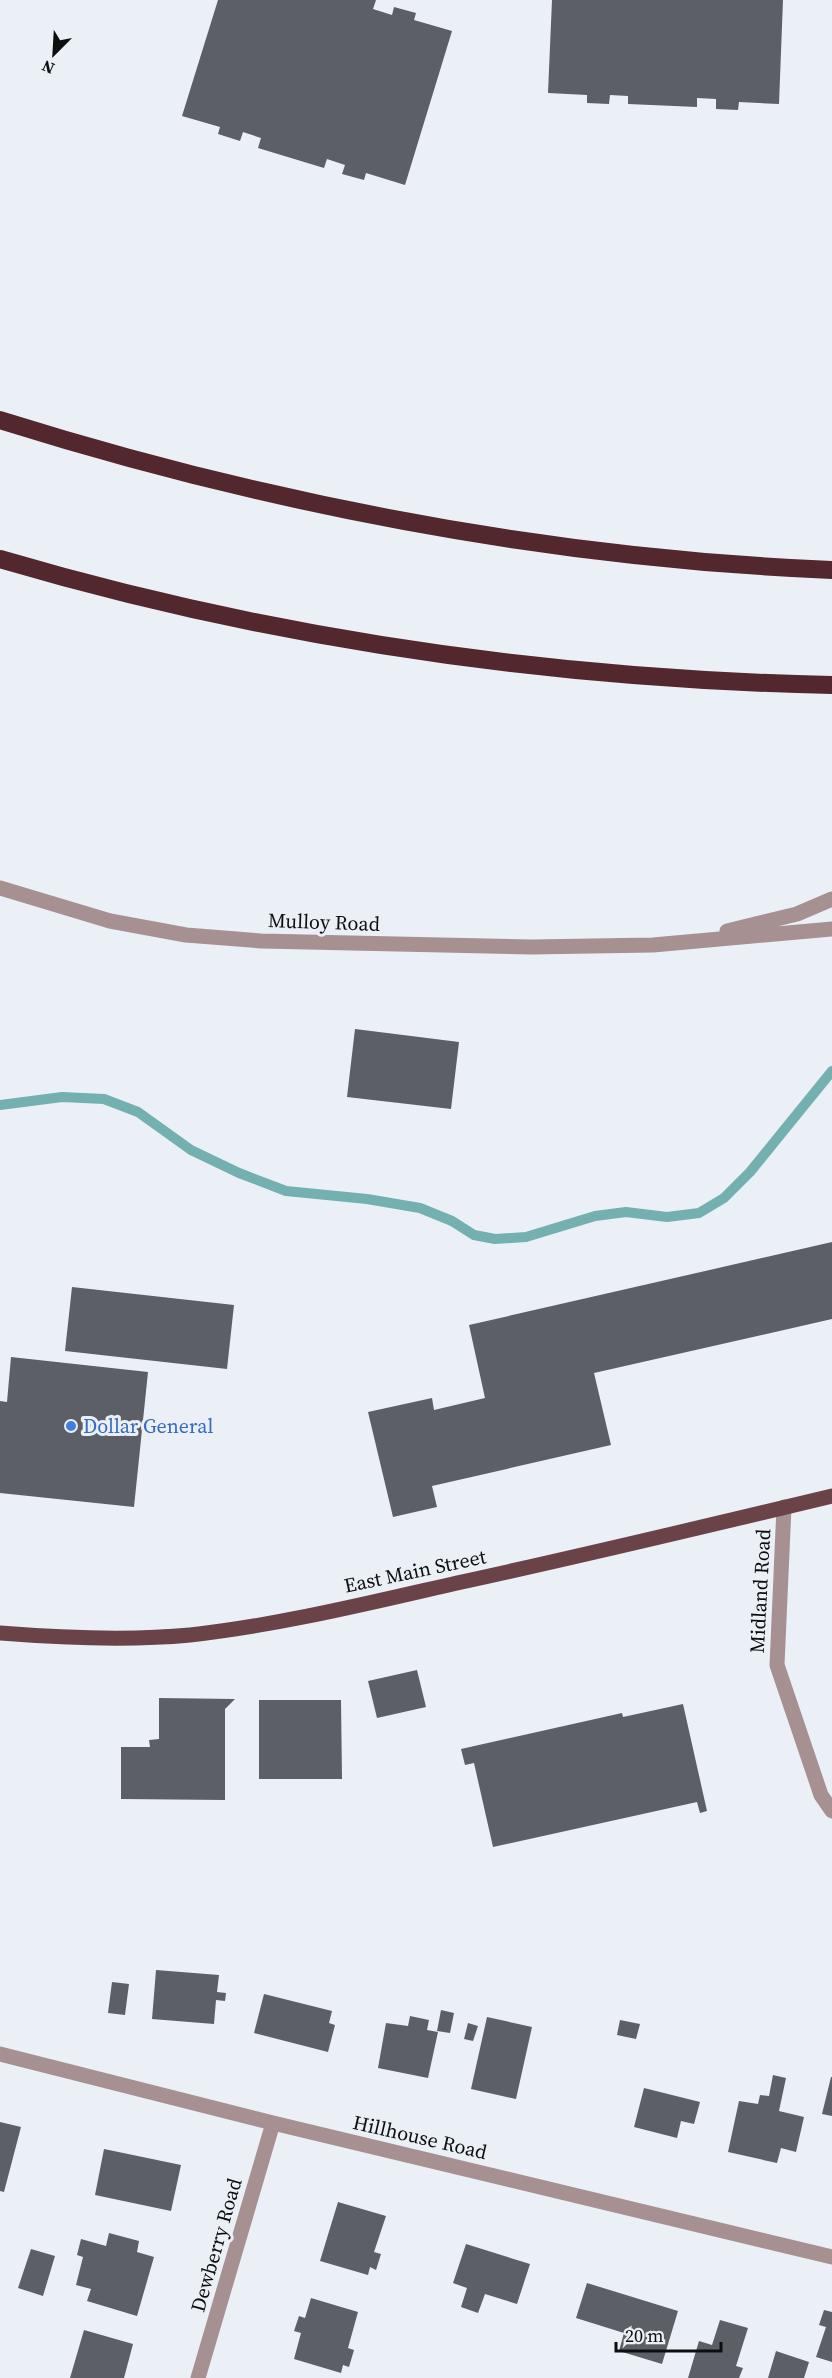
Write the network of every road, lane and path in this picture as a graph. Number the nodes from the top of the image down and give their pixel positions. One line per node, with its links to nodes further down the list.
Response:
1 (0, 420): 3 (highway)
2 (0, 559): 4 (highway)
3 (832, 570)
4 (832, 685)
5 (0, 888): 8 (street, Mulloy Road)
6 (832, 899): 8 (street, Mulloy Road)
7 (832, 930): 8 (street, Mulloy Road)
8 (653, 945)
9 (832, 1496): 10 (main road, East Main Street)
10 (784, 1507): 11 (main road, East Main Street); 12 (street, Midland Road)
11 (0, 1633)
12 (832, 1811)
13 (0, 2054): 14 (street, Hillhouse Road)
14 (273, 2123): 15 (street, Hillhouse Road); 16 (street, Dewberry Road)
15 (832, 2257)
16 (198, 2378)

